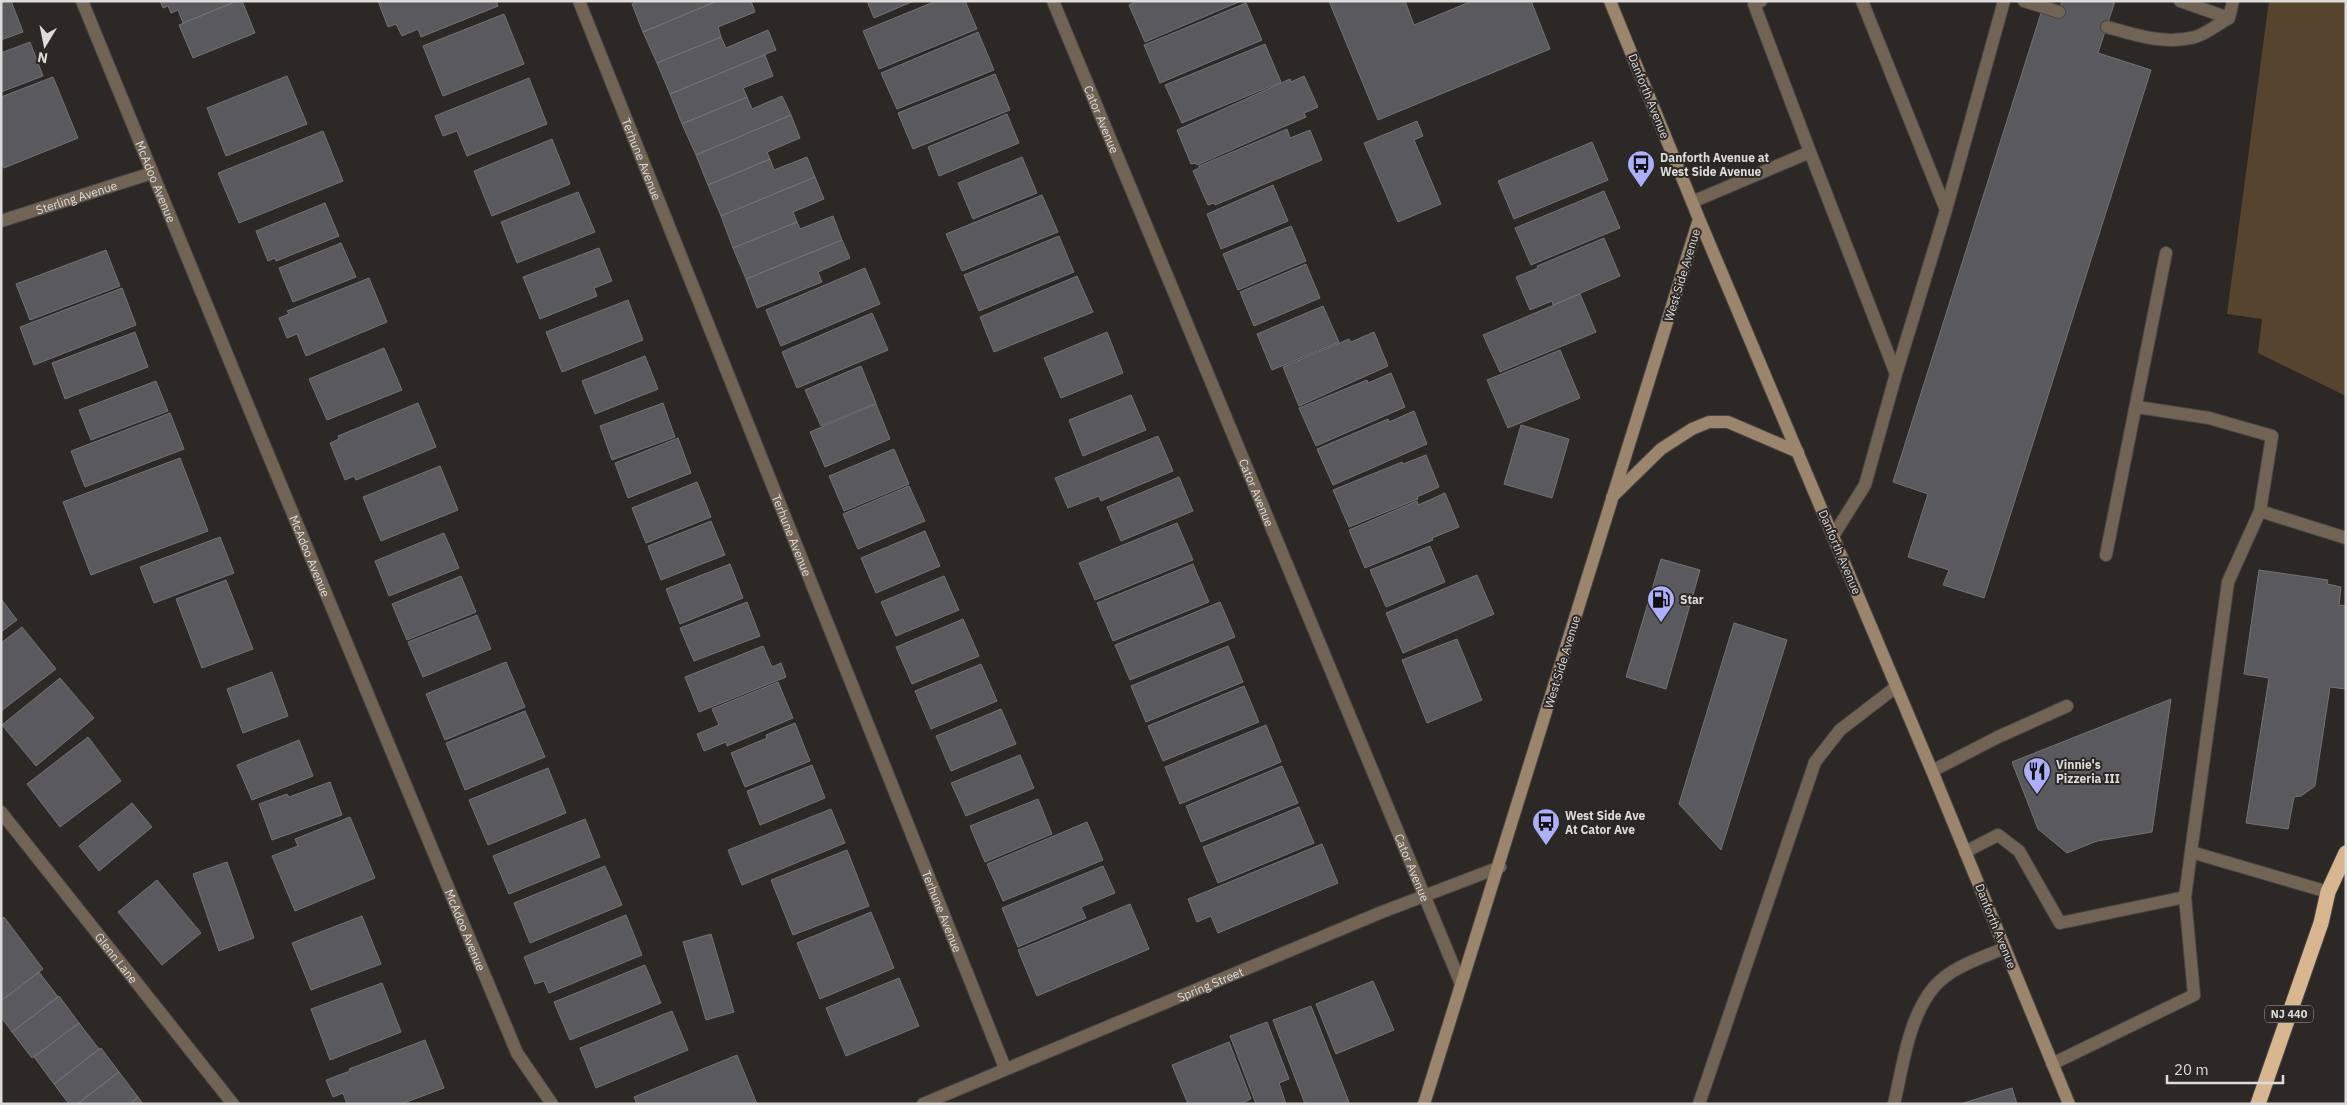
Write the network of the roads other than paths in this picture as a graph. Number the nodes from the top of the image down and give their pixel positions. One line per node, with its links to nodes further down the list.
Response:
1 (82, 1): 15 (street, McAdoo Avenue)
2 (579, 1): 43 (street, Terhune Avenue)
3 (1053, 1): 38 (street, Cator Avenue)
4 (1610, 1): 16 (main road, Danforth Avenue)
5 (1761, 1): 14 (street)
6 (1862, 1): 17 (street)
7 (2004, 1): 17 (street)
8 (2024, 1): 11 (street)
9 (2180, 1): 12 (street)
10 (2233, 1): 12 (street)
11 (2059, 12)
12 (2229, 18): 13 (street)
13 (2106, 27)
14 (1810, 152): 16 (street); 21 (street)
15 (152, 173): 19 (street, Sterling Avenue); 45 (street, McAdoo Avenue)
16 (1692, 202): 18 (main road, Danforth Avenue)
17 (1946, 210): 21 (street)
18 (1699, 219): 23 (main road, Danforth Avenue); 24 (main road, West Side Avenue)
19 (1, 221)
20 (2166, 253): 22 (street)
21 (1896, 374): 26 (street)
22 (2137, 407): 25 (street); 28 (street)
23 (1798, 452): 24 (main road); 26 (main road, Danforth Avenue)
24 (1611, 499): 36 (main road, West Side Avenue)
25 (2260, 511): 27 (street); 34 (street)
26 (1833, 536): 29 (main road, Danforth Avenue)
27 (2346, 538)
28 (2106, 555)
29 (1896, 686): 31 (main road, Danforth Avenue); 48 (street)
30 (2067, 706): 31 (street)
31 (1932, 771): 33 (main road, Danforth Avenue)
32 (1, 812): 44 (street, Glenn Lane)
33 (1964, 852): 39 (street); 40 (main road, Danforth Avenue)
34 (2191, 852): 37 (street); 39 (street)
35 (2346, 853): 37 (highway, NJ 440)
36 (1500, 867): 38 (street, Spring Street); 41 (main road, West Side Avenue)
37 (2328, 892): 51 (highway, NJ 440)
38 (1423, 895): 41 (street, Cator Avenue); 43 (street, Spring Street)
39 (2185, 897): 42 (street)
40 (2005, 948): 42 (main road, Danforth Avenue); 49 (street)
41 (1461, 984): 47 (main road, West Side Avenue)
42 (2052, 1064): 50 (main road, Danforth Avenue)
43 (1005, 1068): 46 (street, Spring Street)
44 (233, 1104)
45 (552, 1104)
46 (923, 1104)
47 (1424, 1104)
48 (1699, 1104)
49 (1894, 1104)
50 (2069, 1104)
51 (2258, 1104)

